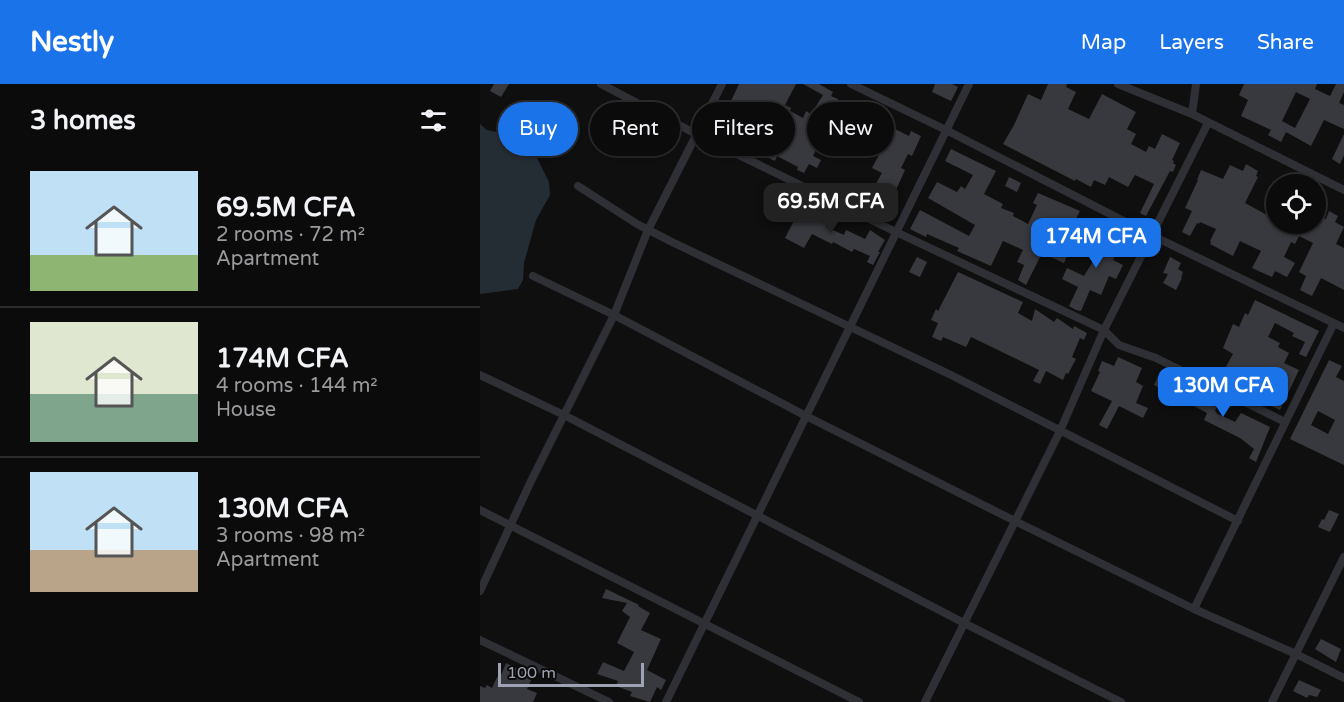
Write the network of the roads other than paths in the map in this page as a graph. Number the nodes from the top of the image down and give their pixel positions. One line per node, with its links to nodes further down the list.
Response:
1 (601, 84): 11 (street)
2 (722, 84): 7 (street)
3 (851, 84): 10 (street)
4 (969, 84): 10 (street)
5 (1118, 84): 8 (street)
6 (1196, 84): 8 (street)
7 (713, 102)
8 (1192, 114): 9 (street)
9 (1208, 123): 15 (street); 18 (street)
10 (946, 130): 17 (street); 18 (street)
11 (692, 132)
12 (692, 142): 16 (street)
13 (741, 156): 17 (street)
14 (578, 186): 16 (street)
15 (1344, 190)
16 (648, 230): 20 (street); 22 (street)
17 (896, 232): 22 (street); 24 (street)
18 (1153, 236): 21 (street); 24 (street)
19 (533, 276): 20 (street)
20 (614, 315): 26 (street); 27 (street)
21 (1334, 323): 23 (street); 28 (street)
22 (850, 327): 27 (street); 29 (street)
23 (1344, 328)
24 (1104, 330): 28 (street); 29 (street)
25 (480, 375): 26 (street)
26 (564, 415): 31 (street); 34 (street)
27 (806, 416): 31 (street); 32 (street)
28 (1286, 422): 33 (street)
29 (1060, 431): 32 (street); 33 (street)
30 (480, 510): 34 (street)
31 (758, 515): 38 (street); 39 (street)
32 (1015, 521): 37 (street); 38 (street)
33 (1238, 521): 37 (street)
34 (510, 526): 36 (street); 39 (street)
35 (1344, 557): 41 (street)
36 (480, 591)
37 (1194, 609): 41 (street)
38 (964, 623): 46 (street); 47 (street)
39 (705, 624): 44 (street); 45 (street)
40 (480, 640): 43 (street)
41 (1296, 654): 42 (street); 48 (street)
42 (1344, 678)
43 (609, 702)
44 (666, 702)
45 (859, 702)
46 (925, 702)
47 (1121, 702)
48 (1272, 702)

